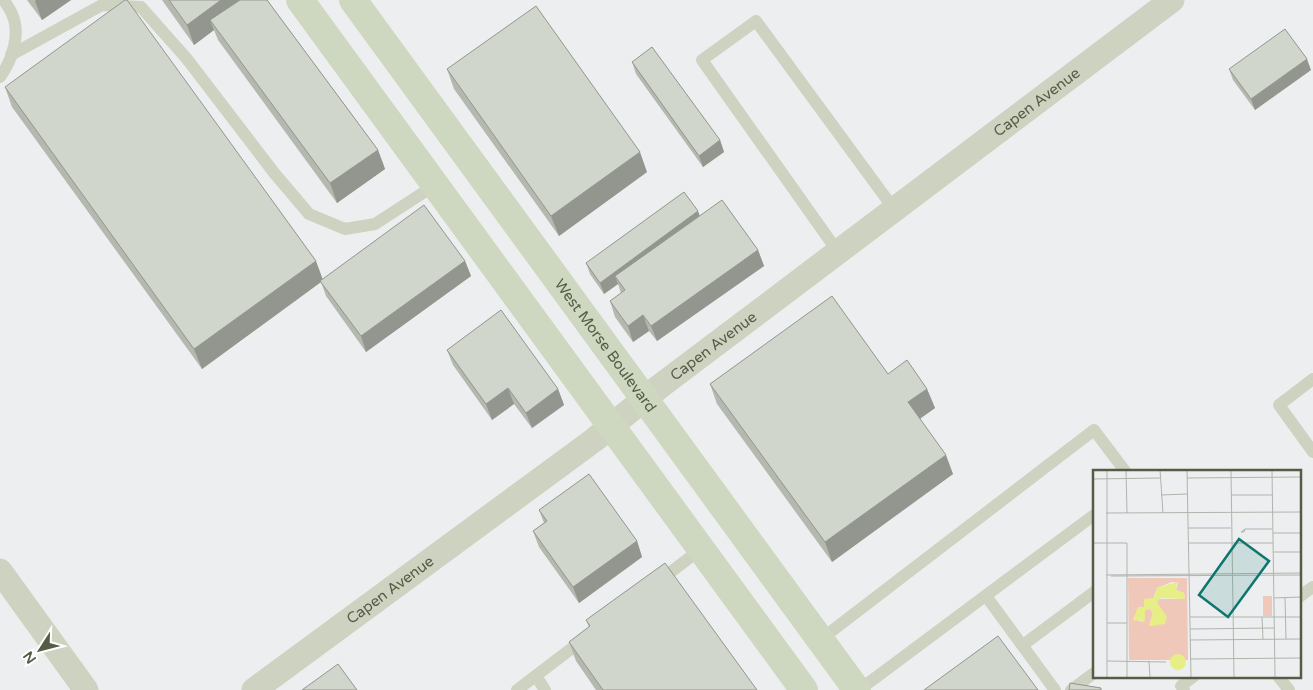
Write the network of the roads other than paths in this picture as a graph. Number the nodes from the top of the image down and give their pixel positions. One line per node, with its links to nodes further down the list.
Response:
1 (4, 0): 5 (lane)
2 (300, 0): 7 (street)
3 (353, 0): 11 (street, West Morse Boulevard)
4 (1172, 0): 8 (street, Capen Avenue)
5 (11, 55): 6 (lane); 7 (lane)
6 (0, 78)
7 (435, 185): 12 (street)
8 (894, 209): 9 (street, Capen Avenue); 9 (lane)
9 (838, 252): 11 (street, Capen Avenue)
10 (1313, 379): 13 (lane)
11 (644, 399): 12 (street, Capen Avenue); 24 (street, West Morse Boulevard)
12 (611, 426): 16 (street); 31 (street, Capen Avenue)
13 (1313, 452)
14 (1124, 470): 24 (lane)
15 (1093, 517): 21 (lane)
16 (701, 549): 19 (lane); 34 (street)
17 (0, 572): 30 (street)
18 (1313, 587): 22 (lane)
19 (650, 589)
20 (1093, 593): 25 (lane)
21 (986, 596): 25 (lane); 35 (lane)
22 (1300, 596)
23 (596, 630): 27 (lane)
24 (820, 640): 35 (street, West Morse Boulevard)
25 (1023, 645): 36 (lane)
26 (1093, 674): 37 (lane)
27 (536, 676): 32 (lane); 33 (lane)
28 (1191, 678): 38 (lane)
29 (1280, 678): 39 (lane)
30 (86, 690)
31 (254, 690)
32 (517, 690)
33 (545, 690)
34 (804, 690)
35 (858, 690)
36 (1055, 690)
37 (1071, 690)
38 (1184, 690)
39 (1289, 690)

